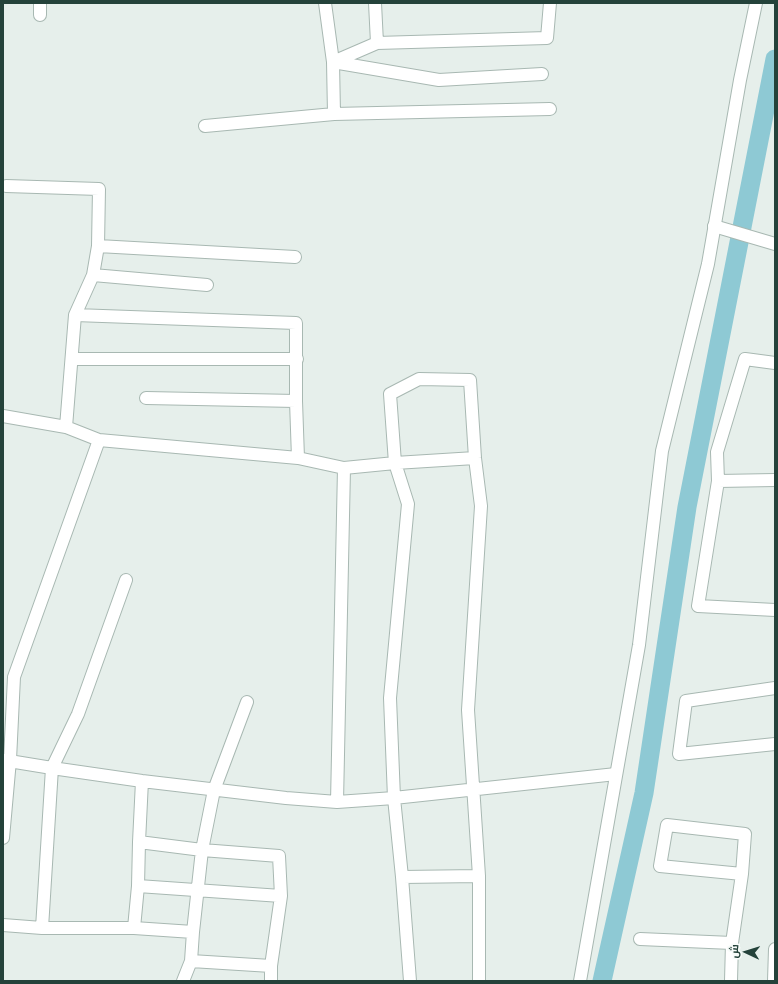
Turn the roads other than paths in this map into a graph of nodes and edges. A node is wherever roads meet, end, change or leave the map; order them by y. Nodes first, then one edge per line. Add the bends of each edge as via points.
1 (40, 3) edge
2 (324, 3) edge
3 (375, 3) edge
4 (550, 3) edge
5 (756, 3) edge
6 (40, 15) dead end
7 (377, 44) junction
8 (334, 62) junction
9 (542, 74) dead end
10 (550, 109) dead end
11 (334, 114) junction
12 (205, 126) dead end
13 (6, 186) dead end
14 (714, 226) junction
15 (775, 244) edge
16 (98, 246) junction
17 (295, 257) dead end
18 (93, 275) junction
19 (207, 285) dead end
20 (76, 315) junction
21 (72, 358) junction
22 (297, 359) junction
23 (775, 363) edge
24 (146, 398) dead end
25 (296, 401) junction
26 (3, 416) edge
27 (66, 427) junction
28 (99, 440) junction
29 (298, 458) junction
30 (475, 458) junction
31 (395, 463) junction
32 (344, 468) junction
33 (775, 480) edge
34 (718, 481) junction
35 (126, 580) dead end
36 (775, 610) edge
37 (775, 688) edge
38 (247, 702) dead end
39 (775, 744) edge
40 (6, 760) edge
41 (52, 768) junction
42 (616, 774) junction
43 (142, 781) junction
44 (473, 789) junction
45 (214, 790) junction
46 (394, 798) junction
47 (337, 802) junction
48 (3, 838) edge
49 (139, 842) junction
50 (202, 850) junction
51 (742, 874) junction
52 (402, 876) junction
53 (479, 876) junction
54 (138, 886) junction
55 (198, 890) junction
56 (280, 896) junction
57 (3, 925) edge
58 (42, 928) junction
59 (134, 928) junction
60 (193, 932) junction
61 (640, 939) dead end
62 (732, 944) junction
63 (775, 949) edge
64 (191, 961) junction
65 (271, 966) junction
66 (183, 981) edge
67 (271, 981) edge
68 (410, 981) edge
69 (479, 981) edge
70 (580, 981) edge
71 (730, 981) edge
72 (774, 981) edge

1 - 6 street
2 - 8 street
3 - 7 street
4 - 7 street via 547,38
5 - 14 street
7 - 8 street
8 - 9 street via 439,80
8 - 11 street
10 - 11 street
11 - 12 street
13 - 16 street via 99,189
14 - 15 street
14 - 42 street via 708,264 662,451 639,645
16 - 17 street
16 - 18 street
18 - 19 street
18 - 20 street
20 - 21 street
20 - 22 street via 296,323
21 - 22 street
21 - 27 street
22 - 25 street
23 - 34 street via 745,359 717,452
24 - 25 street
25 - 29 street
26 - 27 street
27 - 28 street
28 - 29 street
28 - 40 street via 14,677
29 - 32 street
30 - 31 street
30 - 31 street via 470,380 419,379 390,394
30 - 44 street via 481,506 468,710
31 - 32 street
31 - 46 street via 408,504 390,698
32 - 47 street
33 - 34 street
34 - 36 street via 698,606
35 - 41 street via 78,714
37 - 39 street via 686,701 679,754
38 - 45 street
40 - 41 street
40 - 48 street
41 - 43 street
41 - 58 street
42 - 44 street
42 - 70 street
43 - 45 street
43 - 49 street
44 - 46 street
44 - 53 street
45 - 47 street
45 - 50 street
46 - 47 street
46 - 52 street
49 - 50 street
49 - 54 street
50 - 55 street
50 - 56 street via 279,856
51 - 51 street via 660,866 667,825 745,834
51 - 62 street
52 - 53 street
52 - 68 street
53 - 69 street
54 - 55 street
54 - 59 street
55 - 56 street
55 - 60 street
56 - 65 street
57 - 58 street
58 - 59 street
59 - 60 street
60 - 64 street
61 - 62 street
62 - 71 street
63 - 72 street
64 - 65 street
64 - 66 street
65 - 67 street

